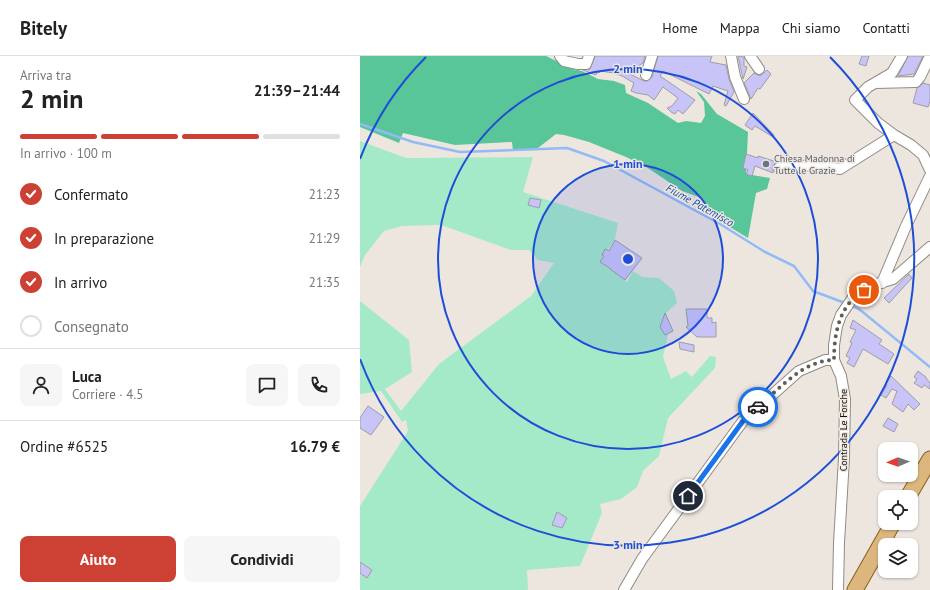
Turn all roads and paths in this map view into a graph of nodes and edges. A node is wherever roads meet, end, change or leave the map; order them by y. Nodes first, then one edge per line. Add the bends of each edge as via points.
1 (560, 56) edge
2 (589, 56) edge
3 (652, 56) edge
4 (731, 56) edge
5 (750, 56) edge
6 (902, 56) edge
7 (930, 56) edge
8 (759, 69) dead end
9 (646, 75) dead end
10 (875, 83) junction
11 (744, 99) dead end
12 (894, 135) junction
13 (779, 168) dead end
14 (930, 170) edge
15 (930, 176) edge
16 (930, 247) edge
17 (882, 283) junction
18 (834, 360) junction
19 (930, 459) edge
20 (912, 490) edge
21 (889, 530) edge
22 (624, 590) edge
23 (838, 590) edge
24 (855, 590) edge

1 - 2 street via 564,61 586,64
3 - 9 street
4 - 11 street via 735,77
5 - 8 street
6 - 10 street via 892,73
7 - 10 street via 916,82
10 - 12 street via 854,100
12 - 13 street via 840,168 814,165
12 - 14 street via 924,155
15 - 17 street
16 - 17 street, Contrada Le Forche via 893,280
17 - 18 street, Contrada Le Forche via 854,296 841,315 834,345
18 - 22 street via 826,360 799,372 743,421 642,559
18 - 23 street, Contrada Le Forche via 841,376 845,398
19 - 20 main road
21 - 24 main road

